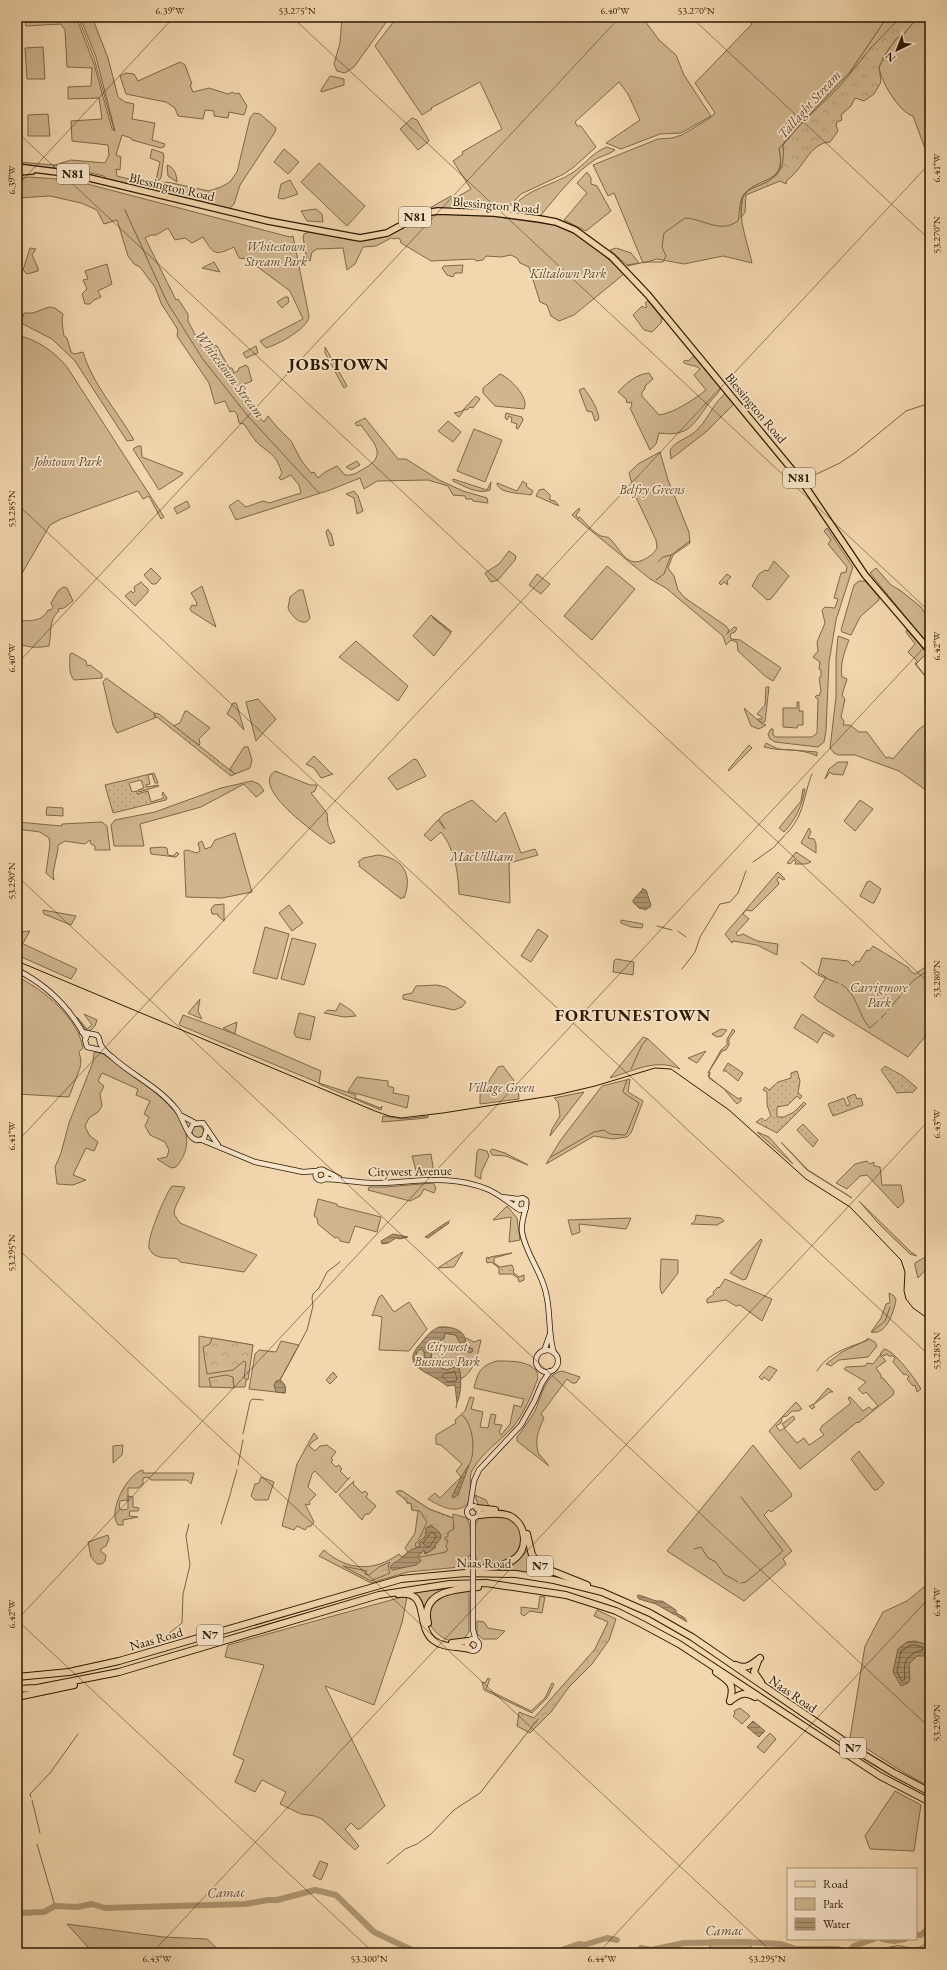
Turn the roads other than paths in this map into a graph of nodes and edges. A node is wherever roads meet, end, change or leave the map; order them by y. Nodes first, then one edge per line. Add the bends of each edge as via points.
1 (17, 167) edge
2 (42, 170) junction
3 (17, 172) edge
4 (930, 651) edge
5 (17, 970) edge
6 (82, 1032) junction
7 (91, 1034) junction
8 (86, 1038) junction
9 (100, 1044) junction
10 (96, 1049) junction
11 (105, 1052) junction
12 (180, 1115) junction
13 (195, 1123) junction
14 (207, 1129) junction
15 (189, 1133) junction
16 (202, 1140) junction
17 (220, 1147) junction
18 (325, 1171) junction
19 (316, 1174) junction
20 (339, 1178) junction
21 (324, 1179) junction
22 (503, 1197) junction
23 (518, 1199) junction
24 (518, 1208) junction
25 (526, 1208) junction
26 (522, 1220) junction
27 (551, 1332) junction
28 (544, 1351) junction
29 (554, 1353) junction
30 (540, 1369) junction
31 (550, 1371) junction
32 (542, 1383) junction
33 (474, 1507) junction
34 (476, 1517) junction
35 (401, 1579) junction
36 (529, 1589) junction
37 (630, 1603) junction
38 (327, 1609) junction
39 (473, 1630) junction
40 (476, 1640) junction
41 (469, 1641) junction
42 (679, 1644) junction
43 (469, 1649) junction
44 (712, 1651) junction
45 (119, 1672) junction
46 (17, 1678) edge
47 (17, 1689) edge
48 (17, 1697) edge
49 (780, 1698) junction
50 (816, 1733) junction
51 (930, 1792) edge
52 (930, 1802) edge

1 - 2 main road, Blessington Road / N81
2 - 3 main road, Blessington Road / N81
2 - 4 main road, Blessington Road / N81 via 73,174 276,223 360,238 387,233 424,213 438,211 494,213 540,219 575,230 612,256 648,295 803,483 865,575
5 - 6 main road via 56,997
6 - 7 main road
6 - 8 main road
7 - 8 main road
7 - 9 main road via 99,1037
8 - 10 main road via 87,1047
9 - 10 main road
9 - 11 main road
10 - 11 main road
11 - 12 main road via 157,1090
12 - 13 main road
12 - 15 main road
13 - 14 main road via 203,1124
13 - 15 main road
14 - 16 main road
14 - 17 main road
15 - 16 main road via 194,1140
16 - 17 main road
17 - 19 main road via 255,1162
18 - 19 main road via 321,1169
18 - 20 main road, Citywest Avenue
18 - 21 main road
19 - 21 main road via 318,1180
20 - 21 main road, Citywest Avenue
20 - 22 main road, Citywest Avenue via 371,1183 450,1180 467,1182
22 - 23 main road, Citywest Avenue
22 - 24 main road, Citywest Avenue
23 - 24 main road
23 - 25 main road via 526,1200
24 - 25 main road
24 - 26 main road
25 - 26 main road
26 - 27 main road via 525,1243 546,1293
27 - 28 main road
27 - 29 main road
28 - 29 main road
28 - 30 main road via 537,1358
29 - 31 main road via 558,1364
30 - 31 main road
30 - 32 main road
31 - 32 main road
32 - 33 main road via 520,1425 479,1470 474,1481
33 - 34 main road
33 - 34 main road via 467,1511 467,1514
33 - 37 highway, N7 via 503,1510 518,1518 526,1531 532,1555 546,1570
34 - 35 highway, N7 via 504,1514 519,1523 525,1539 516,1558 501,1565 449,1570
34 - 39 main road, bridge
35 - 37 highway, Naas Road / N7 via 465,1573 516,1574 602,1592
35 - 46 highway, Naas Road / N7 via 119,1661 69,1672
36 - 38 highway, Naas Road / N7 via 486,1583 450,1584 379,1595
36 - 41 highway, N7 via 480,1587 453,1590 437,1596 430,1603 427,1613 431,1632 449,1643
36 - 42 highway, Naas Road / N7 via 566,1595 599,1605
37 - 44 highway, Naas Road / N7
38 - 43 highway, N7 via 408,1594 419,1602 425,1628 434,1640 445,1645
38 - 45 highway, Naas Road / N7 via 278,1626
39 - 40 main road
39 - 41 main road
40 - 41 main road
40 - 43 main road via 479,1644 477,1649
41 - 43 main road
42 - 50 highway, Naas Road / N7
42 - 50 highway, N7 via 729,1682 732,1691 730,1701 738,1695 750,1694 788,1719
44 - 49 highway, Naas Road / N7
44 - 49 highway, N7 via 745,1668 760,1658 755,1667 755,1675
45 - 47 highway, Naas Road / N7 via 37,1688
45 - 48 highway, N7 via 55,1690
49 - 51 highway, Naas Road / N7 via 894,1774
50 - 52 highway, Naas Road / N7 via 880,1776

